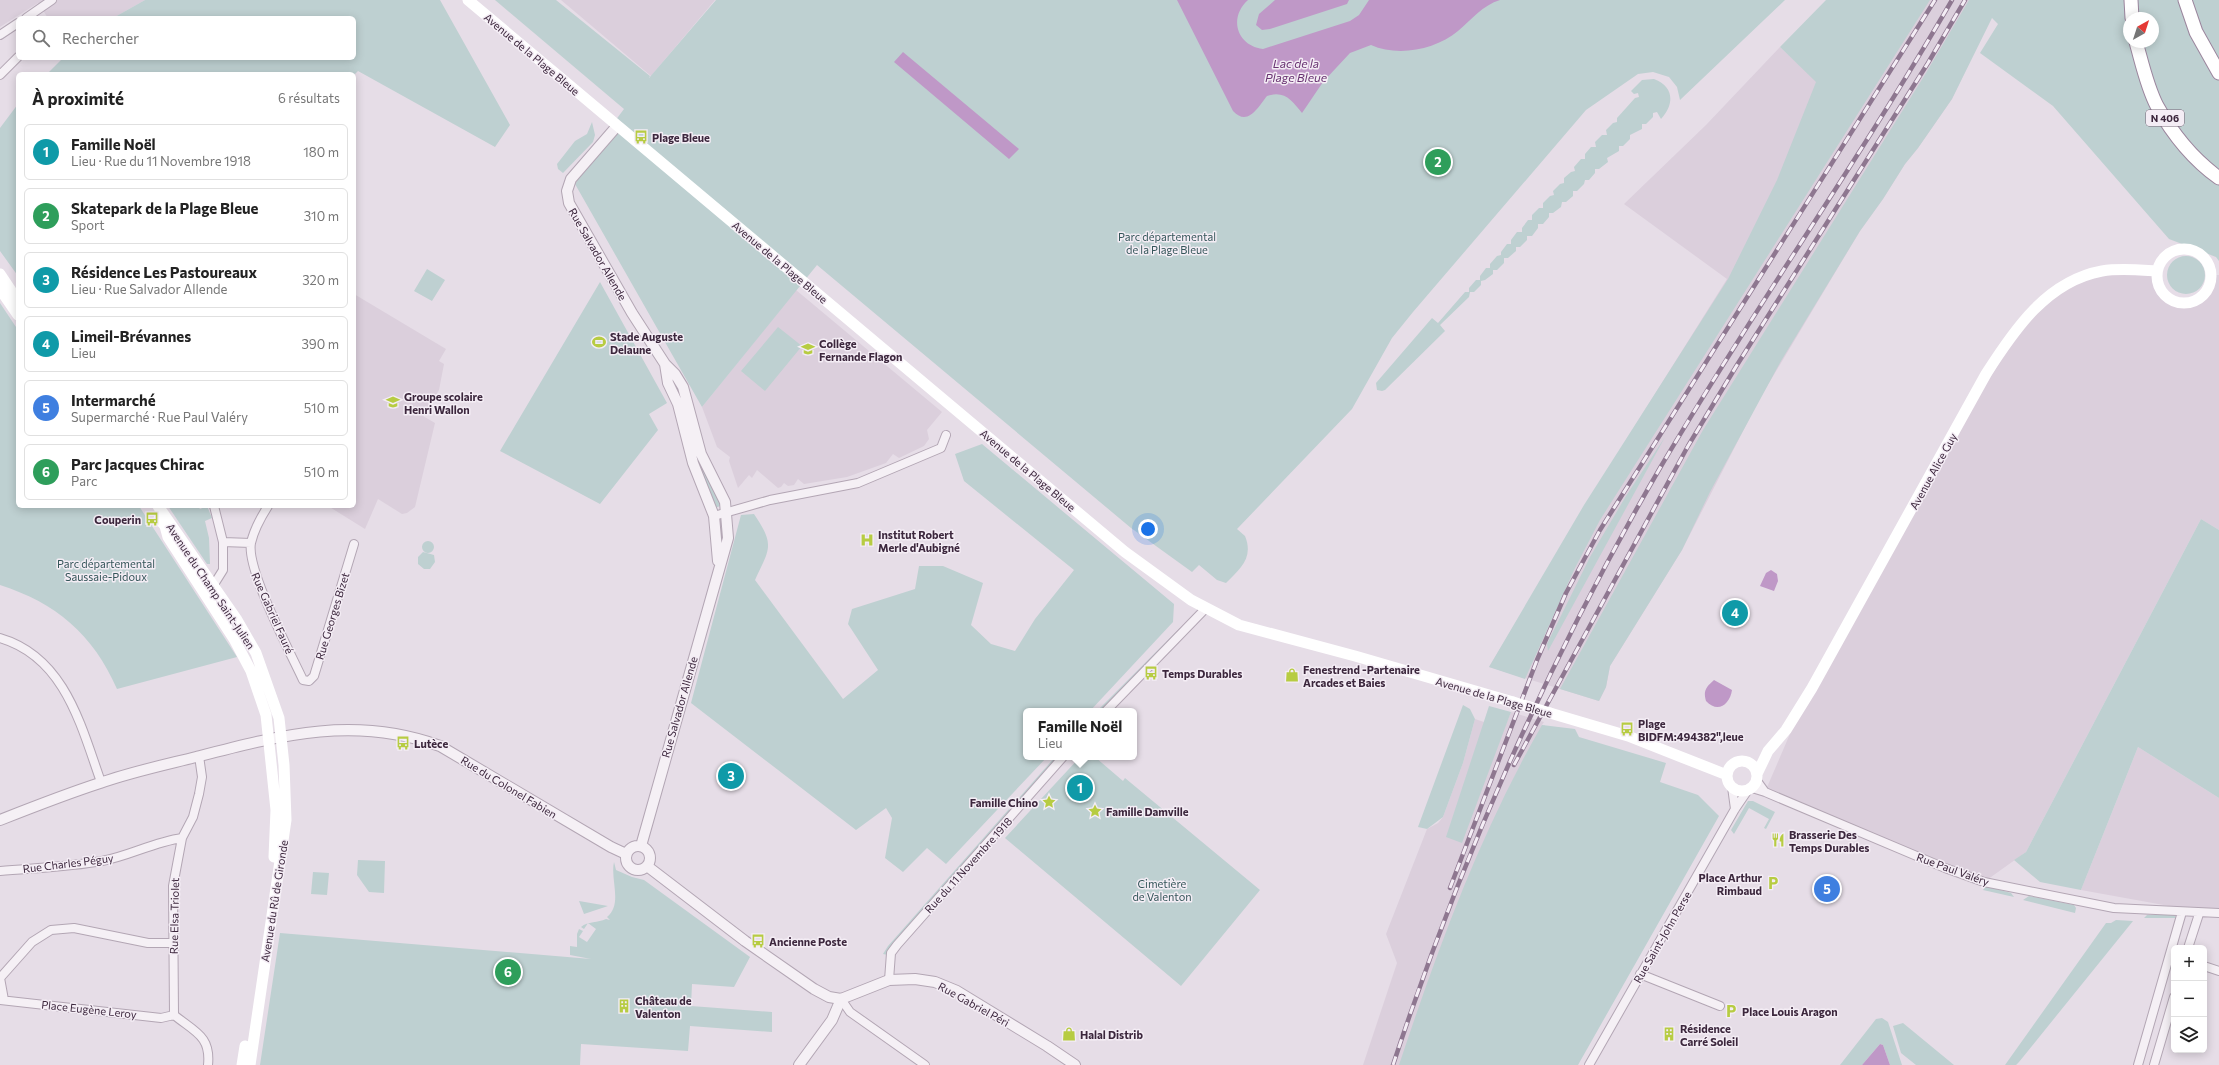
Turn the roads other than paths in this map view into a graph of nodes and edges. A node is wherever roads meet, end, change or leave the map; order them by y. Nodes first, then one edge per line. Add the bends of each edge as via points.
1 (52, 0) edge
2 (468, 0) edge
3 (2131, 0) edge
4 (2185, 0) edge
5 (2132, 12) edge
6 (29, 16) edge
7 (16, 24) edge
8 (0, 35) edge
9 (2138, 48) edge
10 (16, 59) edge
11 (2219, 73) edge
12 (0, 75) edge
13 (617, 126) junction
14 (2219, 178) edge
15 (2157, 271) junction
16 (0, 274) edge
17 (2216, 275) edge
18 (0, 289) edge
19 (16, 298) edge
20 (16, 312) edge
21 (665, 364) junction
22 (946, 436) dead end
23 (152, 508) edge
24 (159, 508) edge
25 (215, 508) edge
26 (267, 508) edge
27 (727, 511) junction
28 (714, 516) junction
29 (224, 542) junction
30 (251, 543) junction
31 (354, 544) dead end
32 (718, 569) junction
33 (200, 584) junction
34 (213, 586) junction
35 (1206, 608) junction
36 (0, 638) edge
37 (303, 680) joint
38 (1109, 708) edge
39 (282, 736) junction
40 (268, 738) junction
41 (1768, 752) junction
42 (199, 756) junction
43 (1060, 760) edge
44 (1748, 761) junction
45 (1729, 771) junction
46 (101, 782) junction
47 (1754, 783) junction
48 (1732, 787) junction
49 (1735, 809) junction
50 (0, 820) edge
51 (182, 838) junction
52 (641, 846) junction
53 (626, 854) junction
54 (647, 866) junction
55 (0, 871) edge
56 (2182, 912) junction
57 (2199, 914) junction
58 (2219, 914) edge
59 (172, 943) junction
60 (2189, 945) edge
61 (2207, 967) edge
62 (2219, 971) edge
63 (1640, 974) junction
64 (0, 978) edge
65 (889, 980) junction
66 (841, 999) junction
67 (2, 1000) edge
68 (1720, 1006) dead end
69 (2171, 1009) edge
70 (174, 1015) junction
71 (2157, 1064) edge
72 (208, 1065) edge
73 (242, 1065) edge
74 (250, 1065) edge
75 (799, 1065) edge
76 (925, 1065) edge
77 (1075, 1065) edge
78 (1589, 1065) edge
79 (2138, 1065) edge

1 - 6 street
2 - 13 main road, Avenue de la Plage Bleue
3 - 5 highway
4 - 11 highway via 2196,32
7 - 8 street
9 - 14 highway, N 406 via 2157,106 2176,135 2206,168
10 - 12 street
13 - 21 street, Rue Salvador Allende via 571,179 567,191 569,203 632,313
13 - 35 main road, Avenue de la Plage Bleue via 1125,552
15 - 17 main road via 2162,260 2179,248 2200,253
15 - 17 main road via 2161,290 2177,302 2188,303 2199,299 2208,291
15 - 41 main road, Avenue Alice Guy via 2102,271 2077,278 2054,292 2030,312 1986,374 1812,688 1786,730
16 - 19 main road
18 - 20 main road
21 - 27 street, Rue Salvador Allende via 683,387 701,454
21 - 28 street, Rue Salvador Allende via 668,383 678,404 693,464
22 - 27 street via 941,448 858,483
23 - 33 main road, Avenue du Champ Saint-Julien
24 - 34 main road, Avenue du Champ Saint-Julien
25 - 29 street
26 - 30 street, Rue Gabriel Fauré via 258,522
27 - 28 street
27 - 32 street, Rue Salvador Allende via 728,538
28 - 32 street, Rue Salvador Allende
29 - 30 street
29 - 34 street via 223,570
30 - 37 street, Rue Gabriel Fauré via 253,569
31 - 37 street, Rue Georges Bizet via 314,676 309,681
32 - 52 street, Rue Salvador Allende
33 - 34 main road
33 - 40 main road, Avenue du Champ Saint-Julien via 234,638 251,671 266,715
34 - 39 main road, Avenue du Champ Saint-Julien via 256,653 279,718
35 - 38 street
35 - 45 main road, Avenue de la Plage Bleue, bridge via 1239,625 1628,736 1688,759
36 - 46 street via 38,657 63,686
39 - 40 street, Rue du Colonel Fabien
39 - 53 street, Rue du Colonel Fabien via 302,732 353,730 402,735 431,743 444,748
39 - 74 main road, Avenue du Rû de Gironde via 286,820
40 - 42 street, Rue du Colonel Fabien
40 - 73 main road, Avenue du Rû de Gironde via 276,810 273,872
41 - 44 main road, Avenue Alice Guy
41 - 47 main road, Avenue Alice Guy
42 - 46 street, Rue du Colonel Fabien
42 - 51 street, Rue Elsa Triolet via 202,777 199,794 193,817
43 - 65 street, Rue du 11 Novembre 1918 via 896,945 891,953
44 - 45 main road via 1738,761
44 - 47 main road via 1755,767
45 - 48 main road
46 - 50 street, Rue du Colonel Fabien
47 - 48 main road via 1740,791
47 - 49 street, Rue Saint-John Perse
47 - 56 street, Rue Paul Valéry via 1765,792 1984,882 2114,908
48 - 49 street
49 - 63 street, Rue Saint-John Perse
51 - 55 street, Rue Charles Péguy via 101,861
51 - 59 street, Rue Elsa Triolet via 173,886
52 - 53 street via 632,847
52 - 54 street via 650,854
53 - 54 street via 626,862 631,869 640,870
54 - 66 street via 809,986 829,997
56 - 57 street, Rue Paul Valéry
56 - 79 street
57 - 58 street, Rue Paul Valéry
57 - 60 street
59 - 64 street, Place Eugène Leroy via 148,943 74,928 51,930 32,942
59 - 70 street, Rue Elsa Triolet
61 - 62 street
63 - 68 street
63 - 78 street, Rue Saint-John Perse
64 - 67 street, Place Eugène Leroy
65 - 66 street, Rue Gabriel Péri
65 - 77 street, Rue Gabriel Péri via 915,979 935,982 957,991
66 - 75 street via 832,1020
66 - 76 street via 850,1012
67 - 70 street, Place Eugène Leroy via 161,1018
69 - 71 street
70 - 72 street via 206,1041 209,1051

